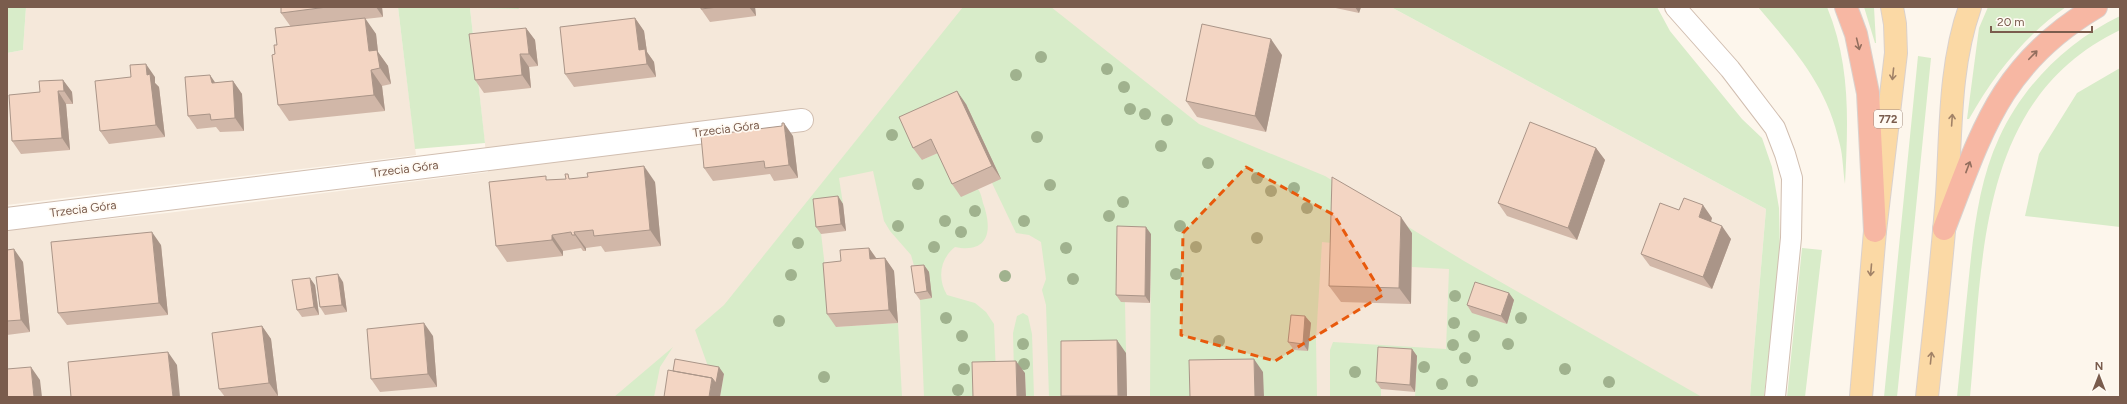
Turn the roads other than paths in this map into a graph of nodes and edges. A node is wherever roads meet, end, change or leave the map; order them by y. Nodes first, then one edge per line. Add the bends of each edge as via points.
1 (1675, 7) edge
2 (1846, 7) edge
3 (1892, 7) edge
4 (1970, 7) edge
5 (2096, 7) edge
6 (802, 120) dead end
7 (7, 219) edge
8 (1944, 229) junction
9 (1875, 231) junction
10 (1775, 397) edge
11 (1861, 397) edge
12 (1927, 397) edge

1 - 10 lane via 1730,69 1775,128 1786,154 1792,178 1791,238
2 -> 9 highway via 1856,34 1868,93
3 -> 9 main road, 772 via 1896,53
8 -> 4 main road via 1955,68 1961,32
8 -> 5 highway via 1986,126 2013,78 2051,38
6 - 7 street, Trzecia Góra
12 -> 8 main road
9 -> 11 main road, 772

